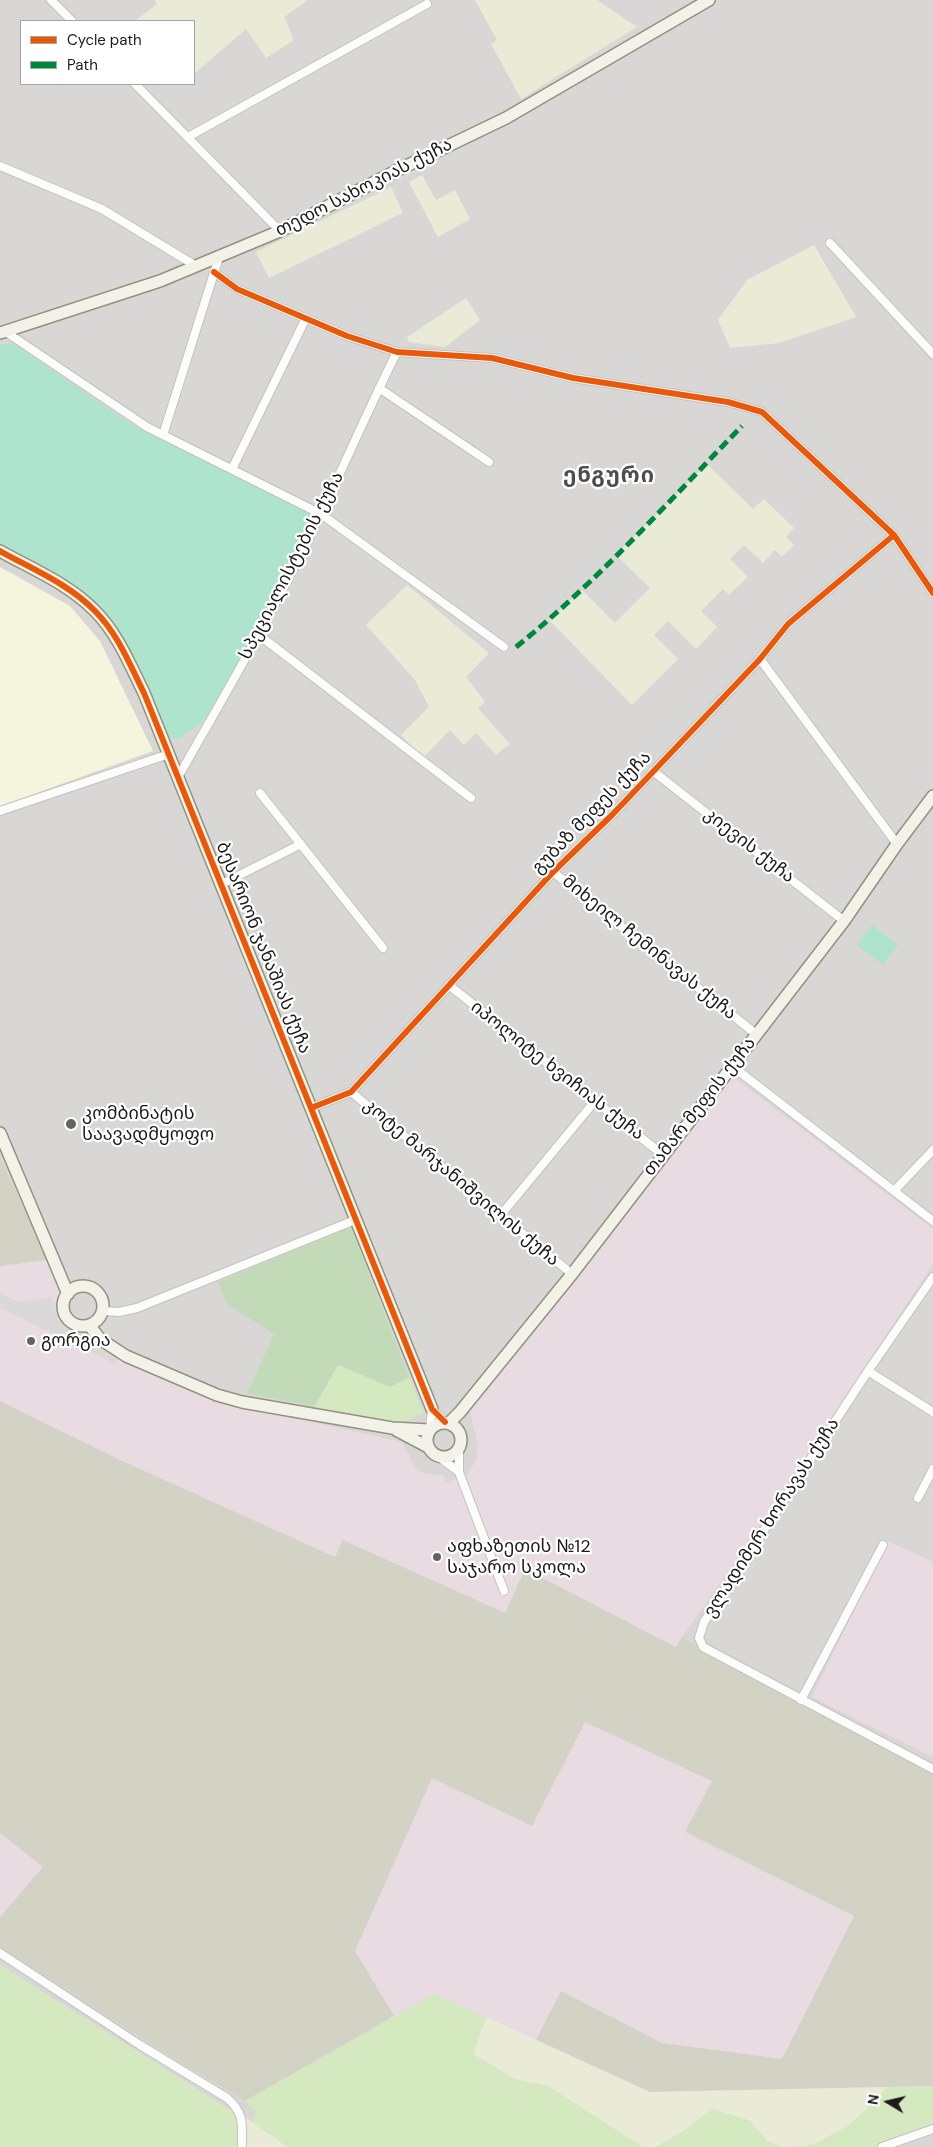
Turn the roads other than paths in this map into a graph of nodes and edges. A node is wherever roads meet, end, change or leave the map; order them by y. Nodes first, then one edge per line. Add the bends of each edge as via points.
1 (51, 0) edge
2 (709, 0) edge
3 (428, 4) dead end
4 (71, 20) edge
5 (136, 85) edge
6 (188, 138) junction
7 (0, 166) edge
8 (280, 231) junction
9 (830, 244) dead end
10 (219, 257) junction
11 (196, 266) junction
12 (214, 272) junction
13 (306, 318) junction
14 (3, 333) edge
15 (398, 352) junction
16 (933, 354) edge
17 (379, 388) junction
18 (163, 435) junction
19 (489, 462) dead end
20 (232, 469) junction
21 (321, 514) junction
22 (894, 535) junction
23 (0, 552) edge
24 (933, 593) edge
25 (259, 635) junction
26 (504, 647) dead end
27 (760, 659) junction
28 (169, 754) junction
29 (653, 771) junction
30 (178, 776) junction
31 (260, 793) dead end
32 (933, 796) edge
33 (470, 798) dead end
34 (0, 811) edge
35 (300, 844) junction
36 (897, 844) junction
37 (554, 872) junction
38 (220, 885) junction
39 (844, 921) junction
40 (383, 948) dead end
41 (450, 986) junction
42 (756, 1034) junction
43 (732, 1066) junction
44 (351, 1092) junction
45 (595, 1101) junction
46 (312, 1108) junction
47 (0, 1133) edge
48 (933, 1150) edge
49 (663, 1155) junction
50 (894, 1190) junction
51 (500, 1216) junction
52 (355, 1220) junction
53 (933, 1221) edge
54 (572, 1274) junction
55 (933, 1277) edge
56 (68, 1294) junction
57 (103, 1311) junction
58 (89, 1325) junction
59 (868, 1371) junction
60 (432, 1409) junction
61 (460, 1412) junction
62 (933, 1412) edge
63 (447, 1423) junction
64 (392, 1428) junction
65 (430, 1429) junction
66 (461, 1436) junction
67 (428, 1447) junction
68 (458, 1449) junction
69 (439, 1456) junction
70 (933, 1469) edge
71 (459, 1472) junction
72 (918, 1498) dead end
73 (882, 1545) dead end
74 (504, 1591) dead end
75 (801, 1700) junction
76 (933, 1769) edge
77 (0, 1953) edge
78 (933, 2129) edge
79 (242, 2147) edge
80 (882, 2147) edge

1 - 4 street
2 - 8 street, თედო სახოკიას ქუჩა via 506,118
3 - 6 street
5 - 6 street
6 - 8 street
7 - 11 street via 102,209
8 - 10 street, თედო სახოკიას ქუჩა
9 - 16 street
10 - 11 street, თედო სახოკიას ქუჩა
10 - 12 street
11 - 14 street, თედო სახოკიას ქუჩა
12 - 13 street via 237,289
12 - 18 street
13 - 15 street via 347,336
13 - 20 street
14 - 18 street
15 - 17 street, სპეციალისტების ქუჩა
15 - 22 street via 492,358 573,378 728,402 762,412
17 - 19 street
17 - 21 street, სპეციალისტების ქუჩა
18 - 20 street
20 - 21 street
21 - 25 street, სპეციალისტების ქუჩა
21 - 26 street
22 - 24 street
22 - 27 street, გუბაზ მეფეს ქუჩა via 788,624
23 - 28 street, ბესარიონ ჯანაშიას ქუჩა via 65,586 95,611 120,643
25 - 30 street, სპეციალისტების ქუჩა
25 - 33 street
27 - 29 street, გუბაზ მეფეს ქუჩა
27 - 36 street
28 - 30 street, ბესარიონ ჯანაშიას ქუჩა
28 - 34 street
29 - 37 street, გუბაზ მეფეს ქუჩა
29 - 39 street, კიევის ქუჩა
30 - 38 street, ბესარიონ ჯანაშიას ქუჩა
31 - 35 street
32 - 36 street, თამარ მეფის ქუჩა
35 - 38 street
35 - 40 street
36 - 39 street, თამარ მეფის ქუჩა
37 - 41 street, გუბაზ მეფეს ქუჩა
37 - 42 street, მიხეილ ჩემინავას ქუჩა
38 - 46 street, ბესარიონ ჯანაშიას ქუჩა
39 - 42 street, თამარ მეფის ქუჩა
41 - 44 street, გუბაზ მეფეს ქუჩა
41 - 45 street, იპოლიტე ხვიჩიას ქუჩა
42 - 43 street, თამარ მეფის ქუჩა
43 - 49 street, თამარ მეფის ქუჩა
43 - 50 street
44 - 46 street, გუბაზ მეფეს ქუჩა
44 - 51 street, კოტე მარჯანიშვილის ქუჩა
45 - 49 street, იპოლიტე ხვიჩიას ქუჩა
45 - 51 street
46 - 52 street, ბესარიონ ჯანაშიას ქუჩა
47 - 56 street
48 - 50 street
49 - 54 street, თამარ მეფის ქუჩა
50 - 53 street
51 - 54 street, კოტე მარჯანიშვილის ქუჩა
52 - 57 street via 137,1308
52 - 60 street, ბესარიონ ჯანაშიას ქუჩა
54 - 61 street, თამარ მეფის ქუჩა
55 - 59 street, ვლადიმერ ხორავას ქუჩა
56 - 57 street via 79,1287 92,1288 101,1298
56 - 58 street via 64,1306 68,1319 80,1326
57 - 58 street
58 - 64 street via 100,1339 126,1356 216,1395
59 - 62 street
59 - 75 street, ვლადიმერ ხორავას ქუჩა via 704,1622 700,1633 703,1647
60 - 63 street
60 - 65 street
61 - 63 street, თამარ მეფის ქუჩა
61 - 66 street
63 - 65 street
63 - 66 street
64 - 65 street
64 - 67 street
65 - 67 street via 426,1438
66 - 68 street
67 - 69 street
68 - 69 street via 450,1456
68 - 71 street
69 - 71 street
70 - 72 street
71 - 74 street
73 - 75 street
75 - 76 street, ვლადიმერ ხორავას ქუჩა
77 - 79 street via 227,2098 242,2115
78 - 80 street

